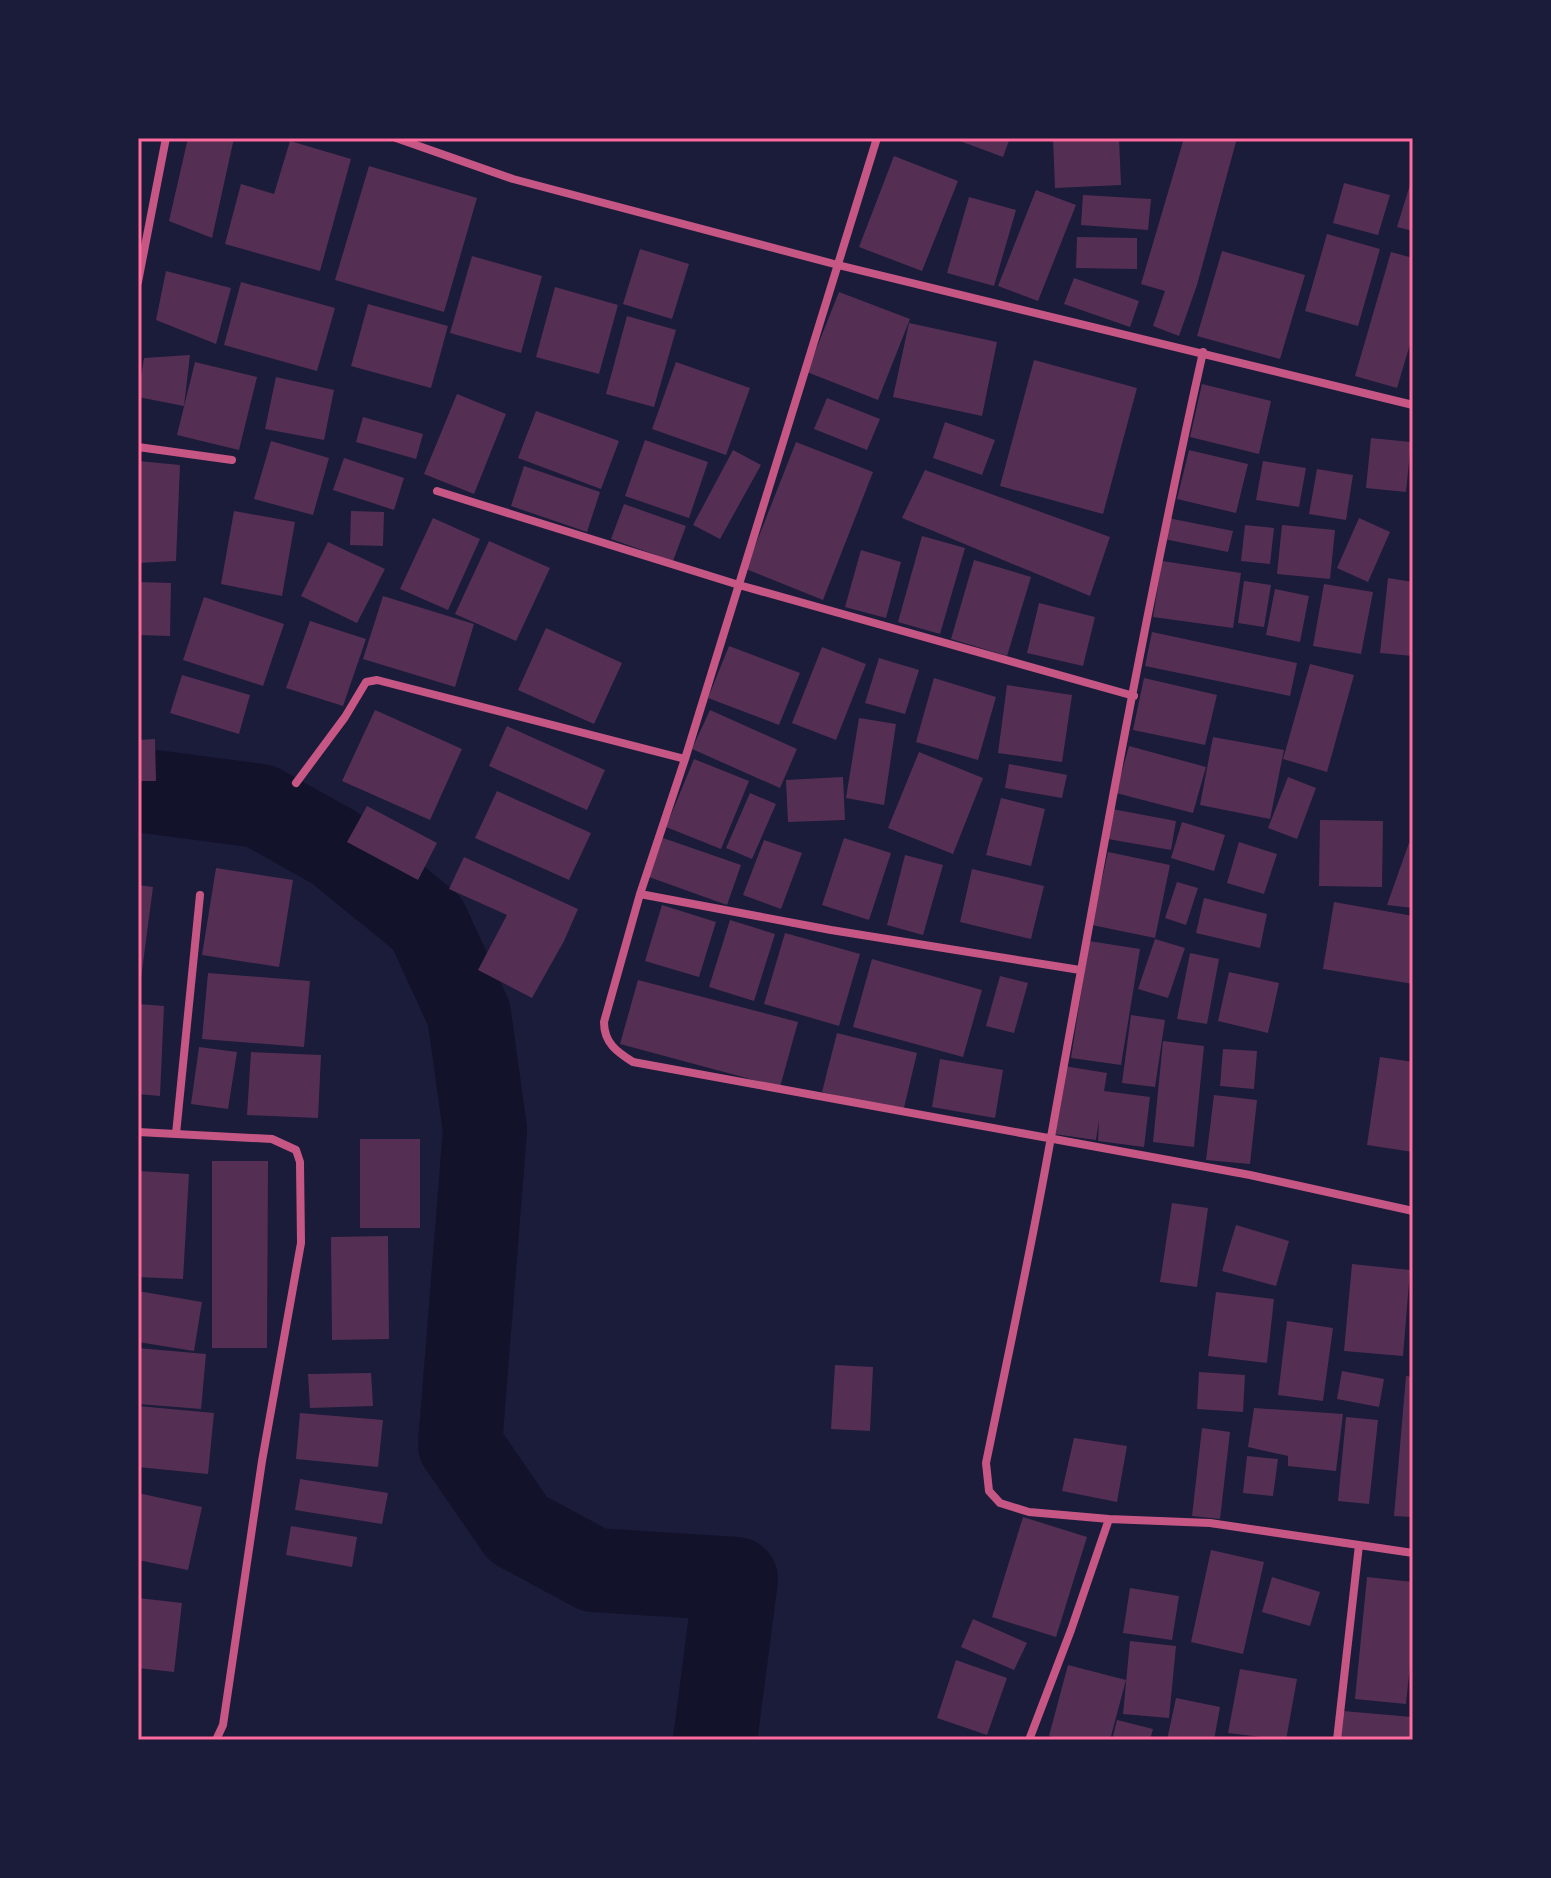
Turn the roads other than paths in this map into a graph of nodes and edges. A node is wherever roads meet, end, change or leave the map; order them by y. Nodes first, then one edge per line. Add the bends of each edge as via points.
1 (166, 138) edge
2 (396, 138) edge
3 (877, 138) edge
4 (838, 265) junction
5 (138, 282) edge
6 (1203, 352) junction
7 (1413, 405) edge
8 (138, 447) edge
9 (232, 460) dead end
10 (437, 491) dead end
11 (739, 585) junction
12 (1134, 696) junction
13 (685, 759) junction
14 (296, 783) dead end
15 (640, 894) junction
16 (200, 895) dead end
17 (1080, 970) junction
18 (138, 1132) edge
19 (176, 1134) junction
20 (1051, 1139) junction
21 (1413, 1211) edge
22 (1109, 1519) junction
23 (1359, 1545) junction
24 (1413, 1553) edge
25 (216, 1740) edge
26 (1029, 1740) edge
27 (1337, 1740) edge

1 - 5 street
2 - 4 street via 513,179
3 - 4 street
4 - 6 street
4 - 11 street
6 - 7 street
6 - 12 street via 1164,526
8 - 9 street
10 - 11 street
11 - 12 street
11 - 13 street
12 - 17 street
13 - 14 street via 377,680 366,682
13 - 15 street
15 - 17 street
15 - 20 street via 604,1022 604,1035 615,1051 633,1062
16 - 19 street
17 - 20 street
18 - 19 street
19 - 25 street via 272,1139 296,1150 300,1162 301,1243 223,1725
20 - 21 street
20 - 22 street via 986,1463 989,1491 1000,1503 1029,1512
22 - 23 street via 1210,1523
22 - 26 street
23 - 24 street
23 - 27 street

